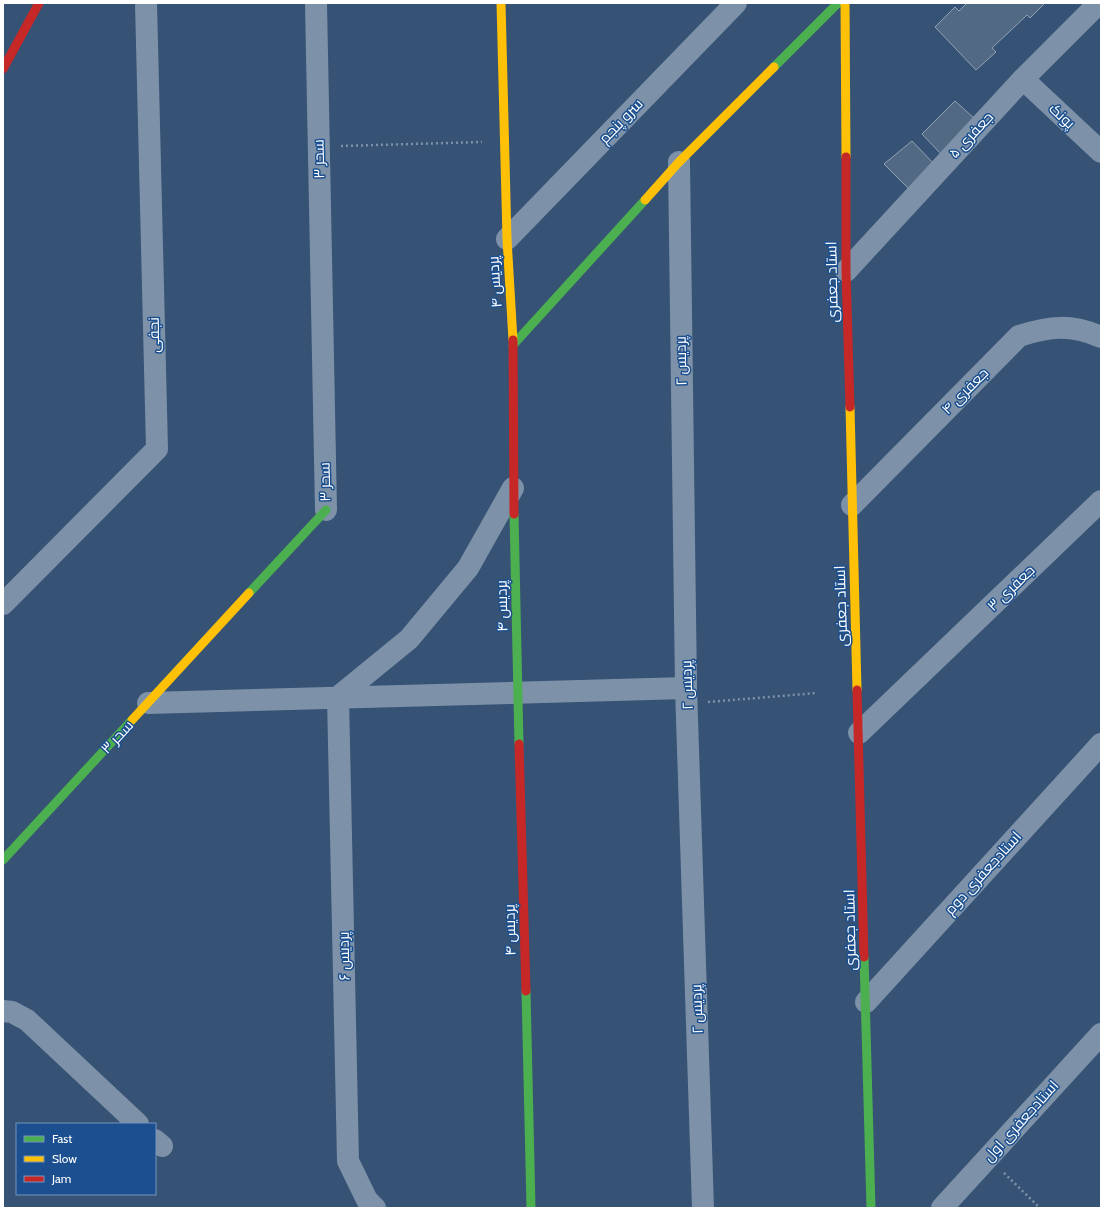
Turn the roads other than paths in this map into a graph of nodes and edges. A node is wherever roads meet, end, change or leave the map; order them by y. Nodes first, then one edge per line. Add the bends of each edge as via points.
1 (39, 3) edge
2 (146, 3) edge
3 (316, 3) edge
4 (501, 3) edge
5 (736, 3) edge
6 (838, 3) edge
7 (845, 3) edge
8 (1099, 3) edge
9 (3, 69) edge
10 (1023, 79) junction
11 (1101, 152) edge
12 (678, 162) junction
13 (507, 239) junction
14 (846, 271) junction
15 (1101, 337) edge
16 (513, 345) junction
17 (513, 488) junction
18 (1101, 501) edge
19 (852, 505) junction
20 (326, 510) joint
21 (3, 604) edge
22 (518, 692) junction
23 (687, 696) junction
24 (338, 697) junction
25 (148, 703) junction
26 (860, 733) junction
27 (1101, 744) edge
28 (3, 860) edge
29 (866, 1002) junction
30 (3, 1011) edge
31 (1101, 1034) edge
32 (137, 1123) edge
33 (375, 1208) edge
34 (531, 1208) edge
35 (703, 1208) edge
36 (871, 1208) edge
37 (942, 1208) edge

1 - 9 street
2 - 21 street, نجفی via 157,449
3 - 20 street, سحر ۳
4 - 13 street, پردیس ۴
5 - 13 street, سرو پنجم
6 - 12 street
7 - 14 street, استاد جعفری
8 - 10 street, جعفری ۵
10 - 11 street, پونک
10 - 14 street, جعفری ۵
12 - 16 street
12 - 23 street, پردیس ۲
13 - 16 street, پردیس ۴
14 - 19 street, استاد جعفری
15 - 19 street, جعفری ۴ via 1064,327 1041,329 1019,336
16 - 17 street, پردیس ۴
17 - 22 street, پردیس ۴
17 - 24 street via 468,568 409,639
18 - 26 street, جعفری ۳
19 - 26 street, استاد جعفری
20 - 25 street, سحر ۳
22 - 23 street
22 - 24 street
22 - 34 street, پردیس ۴
23 - 35 street, پردیس ۲
24 - 25 street
24 - 33 street, پردیس ۶ via 348,1161 367,1200
25 - 28 street, سحر ۳
26 - 29 street, استاد جعفری
27 - 29 street, استادجعفری دوم
29 - 36 street, استاد جعفری
30 - 32 street via 12,1012 27,1020
31 - 37 street, استادجعفری اول

